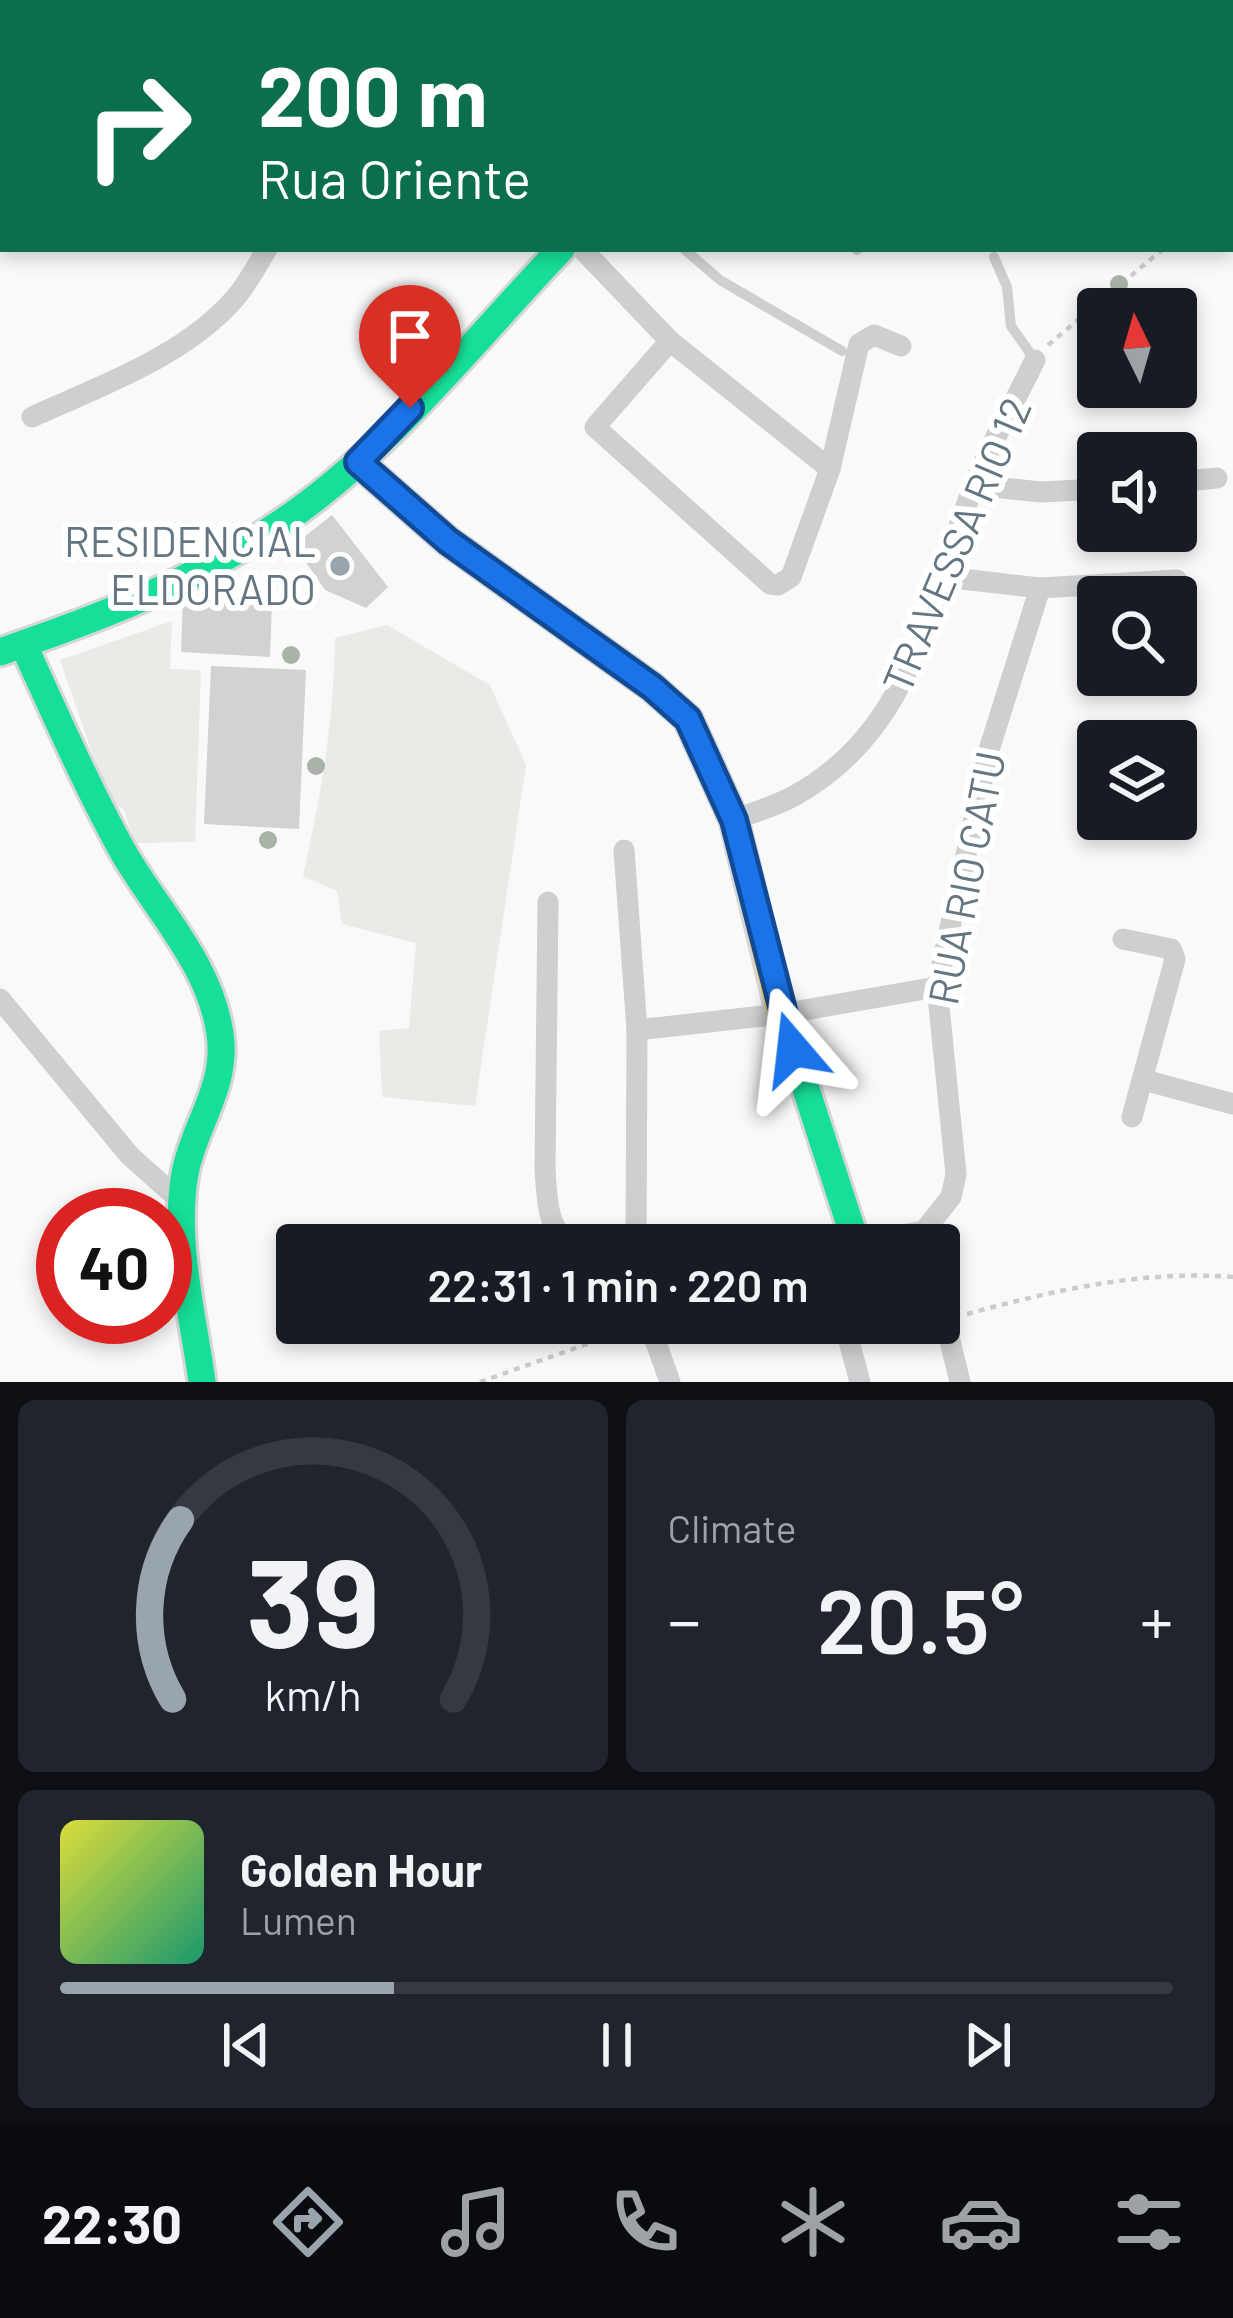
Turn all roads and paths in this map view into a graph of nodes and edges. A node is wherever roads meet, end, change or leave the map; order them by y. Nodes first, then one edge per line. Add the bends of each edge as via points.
1 (265, 252) edge
2 (558, 252) edge
3 (585, 252) edge
4 (687, 252) edge
5 (1159, 252) edge
6 (994, 256) dead end
7 (670, 341) junction
8 (901, 346) dead end
9 (842, 351) dead end
10 (1035, 360) junction
11 (32, 417) dead end
12 (358, 462) junction
13 (830, 470) junction
14 (1217, 478) dead end
15 (1197, 480) edge
16 (974, 485) junction
17 (1077, 490) edge
18 (945, 577) junction
19 (1077, 586) edge
20 (1040, 588) junction
21 (11, 648) edge
22 (734, 820) junction
23 (624, 850) dead end
24 (548, 902) dead end
25 (1123, 939) dead end
26 (937, 987) junction
27 (0, 999) edge
28 (781, 1014) junction
29 (637, 1030) junction
30 (1144, 1080) junction
31 (1233, 1104) edge
32 (1132, 1117) dead end
33 (166, 1188) edge
34 (184, 1188) edge
35 (555, 1224) edge
36 (637, 1224) edge
37 (846, 1224) edge
38 (935, 1224) edge
39 (1233, 1277) edge
40 (192, 1288) edge
41 (960, 1316) edge
42 (588, 1344) edge
43 (655, 1344) edge
44 (850, 1344) edge
45 (950, 1344) edge
46 (202, 1382) edge
47 (480, 1382) edge
48 (670, 1382) edge
49 (860, 1382) edge
50 (960, 1382) edge

1 - 11 street via 235,298 192,333
2 - 12 street
3 - 7 street
4 - 9 lane via 720,280
5 - 10 path, TRAVESSA RIO 12
6 - 10 lane via 1011,326
7 - 13 street
7 - 13 street via 595,427 770,584 790,577
8 - 13 street via 868,335 859,344
10 - 16 street, TRAVESSA RIO 12
12 - 21 street via 282,523 197,574
12 - 22 street via 448,541 688,719
14 - 15 street
16 - 17 street
16 - 18 street, TRAVESSA RIO 12
18 - 20 street
18 - 22 street, TRAVESSA RIO 12 via 914,659 871,735 793,797
19 - 20 street
20 - 26 street, RUA RIO CATU via 989,750
21 - 34 street via 215,1008 220,1076
22 - 28 street
23 - 29 street
24 - 35 street via 545,1169
25 - 30 street via 1172,949 1175,959
26 - 28 street
26 - 38 street, RUA RIO CATU via 956,1174
27 - 33 street
28 - 29 street
28 - 37 street
29 - 36 street
30 - 31 street
30 - 32 street
39 - 41 path via 1181,1273 1104,1282
40 - 46 street
42 - 47 path
43 - 48 street
44 - 49 street
45 - 50 street

